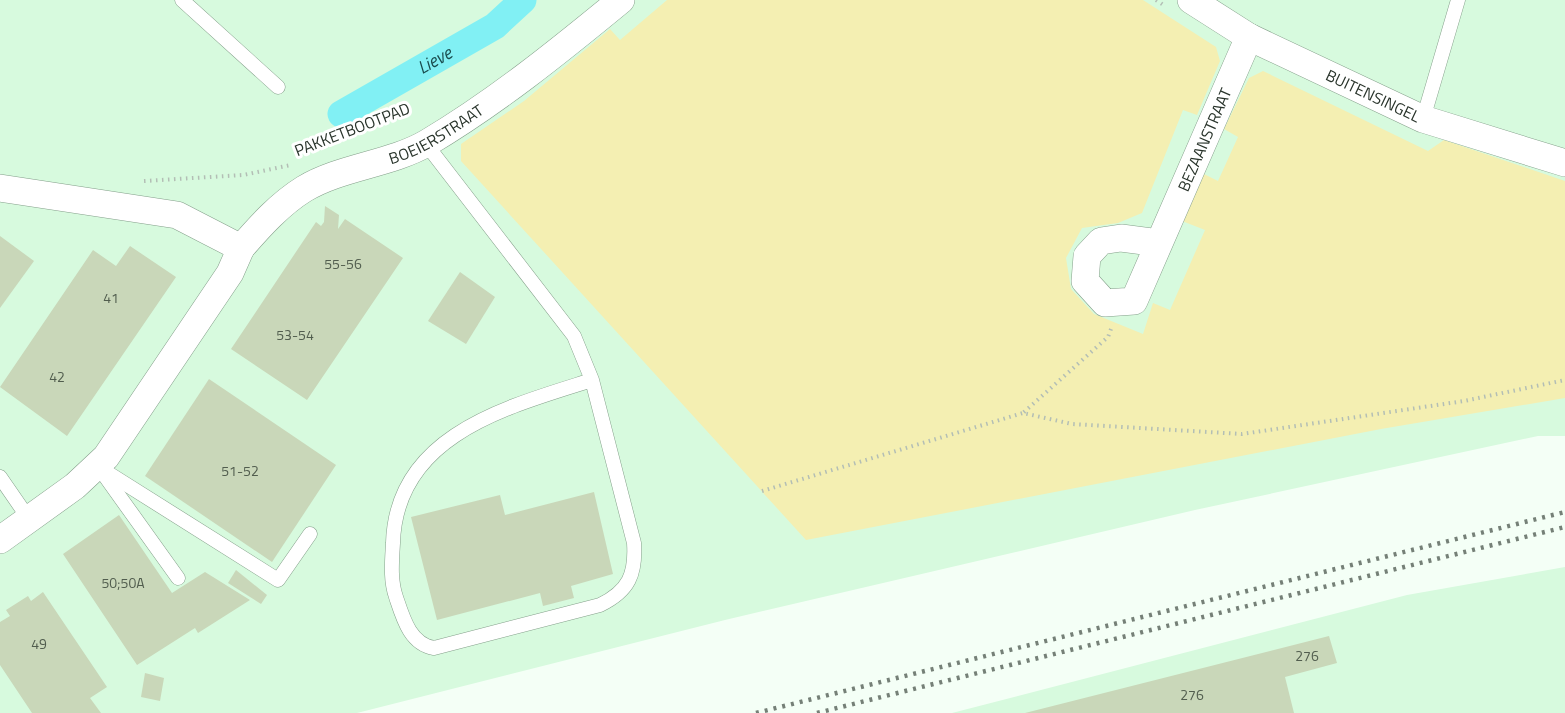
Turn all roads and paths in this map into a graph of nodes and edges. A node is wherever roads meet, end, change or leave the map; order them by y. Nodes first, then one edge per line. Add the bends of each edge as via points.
1 (182, 0) edge
2 (621, 0) edge
3 (1191, 0) edge
4 (1458, 0) edge
5 (1250, 37) junction
6 (278, 87) dead end
7 (1423, 119) junction
8 (426, 144) junction
9 (300, 163) dead end
10 (1565, 163) edge
11 (135, 182) dead end
12 (0, 188) edge
13 (1159, 243) junction
14 (241, 248) junction
15 (1123, 302) junction
16 (591, 380) junction
17 (1565, 380) edge
18 (1023, 413) junction
19 (97, 466) junction
20 (0, 477) edge
21 (762, 491) dead end
22 (29, 519) junction
23 (310, 534) dead end
24 (0, 540) edge
25 (177, 578) dead end

1 - 6 lane
2 - 8 street, BOEIERSTRAAT via 512,86
3 - 5 street, BUITENSINGEL
4 - 7 lane
5 - 7 street, BUITENSINGEL
5 - 13 street, BEZAANSTRAAT
7 - 10 street, BUITENSINGEL
8 - 14 street, BOEIERSTRAAT via 306,188 280,207
8 - 16 lane via 574,336
9 - 11 path, PAKKETBOOTPAD via 243,175
12 - 14 street via 177,215
13 - 15 street, BEZAANSTRAAT via 1134,301
13 - 15 street via 1121,238 1101,241 1087,256 1085,281 1104,303
14 - 19 street, BOEIERSTRAAT via 230,273
15 - 18 path via 1108,337
16 - 16 lane via 634,543 636,563 627,585 600,605 434,648 423,646 410,632 393,587 393,527 404,490 431,454 477,420
17 - 18 path via 1464,401 1242,434 1072,424
18 - 21 path
19 - 22 street, BOEIERSTRAAT
19 - 23 lane via 278,580
19 - 25 lane
20 - 22 lane
22 - 24 street, BOEIERSTRAAT

